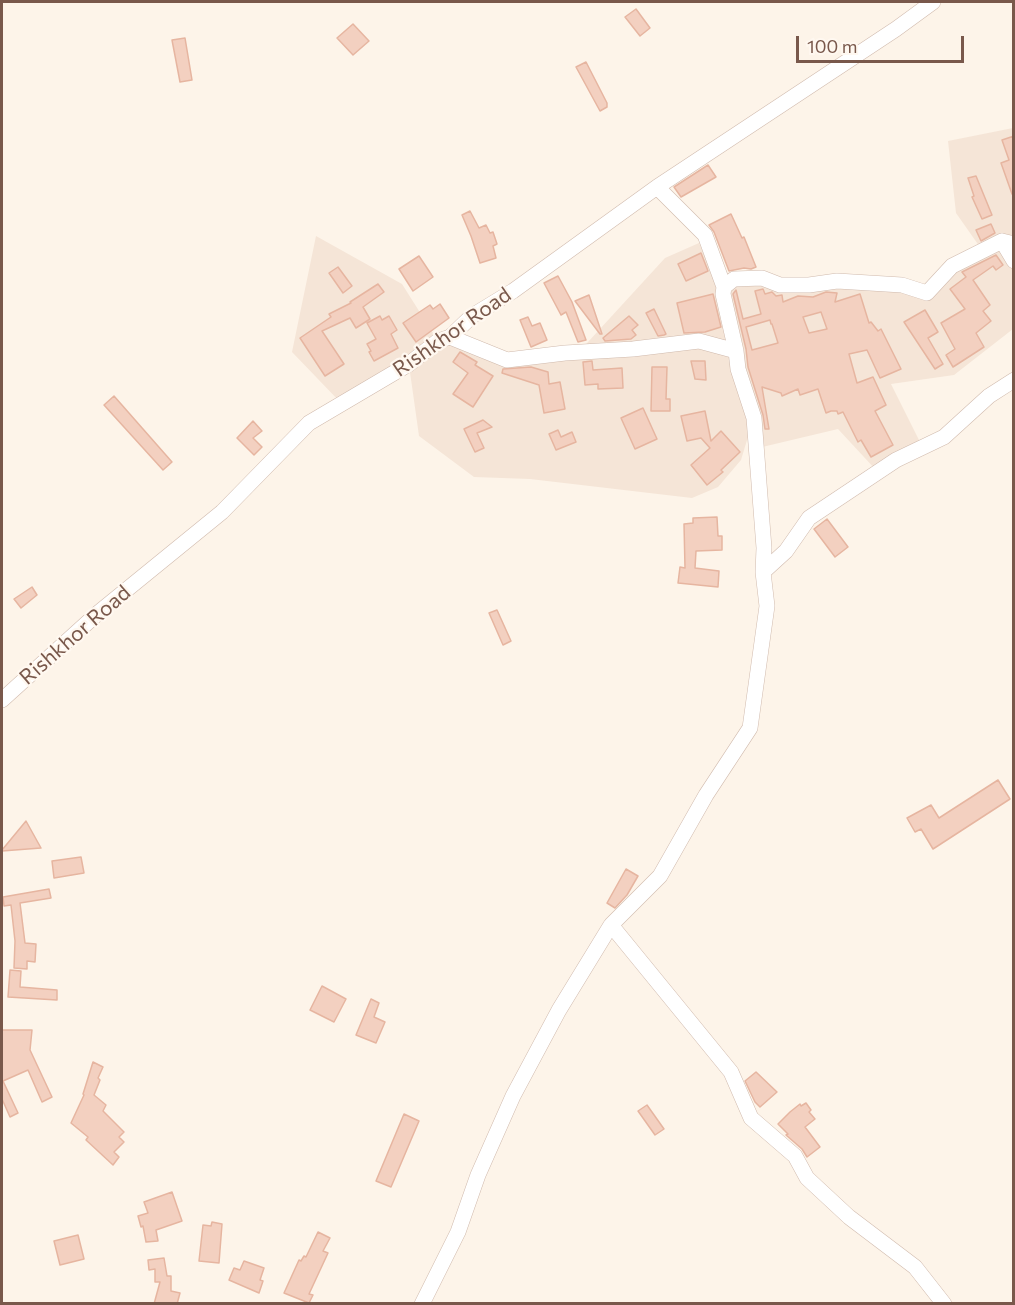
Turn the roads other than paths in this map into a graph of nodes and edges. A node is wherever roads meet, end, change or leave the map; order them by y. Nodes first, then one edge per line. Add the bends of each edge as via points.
1 (933, 2) edge
2 (657, 187) junction
3 (1008, 243) edge
4 (1014, 261) edge
5 (724, 287) junction
6 (450, 337) junction
7 (736, 351) junction
8 (1014, 380) edge
9 (764, 572) junction
10 (2, 700) edge
11 (611, 925) junction
12 (422, 1304) edge
13 (944, 1304) edge

1 - 2 street, Rishkhor Road
2 - 5 street via 705,235
2 - 6 street, Rishkhor Road via 472,316
3 - 4 street
3 - 5 street via 952,266 927,293 902,285 837,281 780,285 762,278 734,279
5 - 7 street
6 - 7 street via 507,360 699,341
6 - 10 street, Rishkhor Road via 309,423 222,512 98,613
7 - 9 street via 754,418
8 - 9 street via 989,396 944,437 896,460 808,518 786,552
9 - 11 street via 767,606 750,728 660,876
11 - 12 street via 513,1096 458,1232
11 - 13 street via 731,1072 751,1118 795,1156 807,1178 849,1217 915,1267

